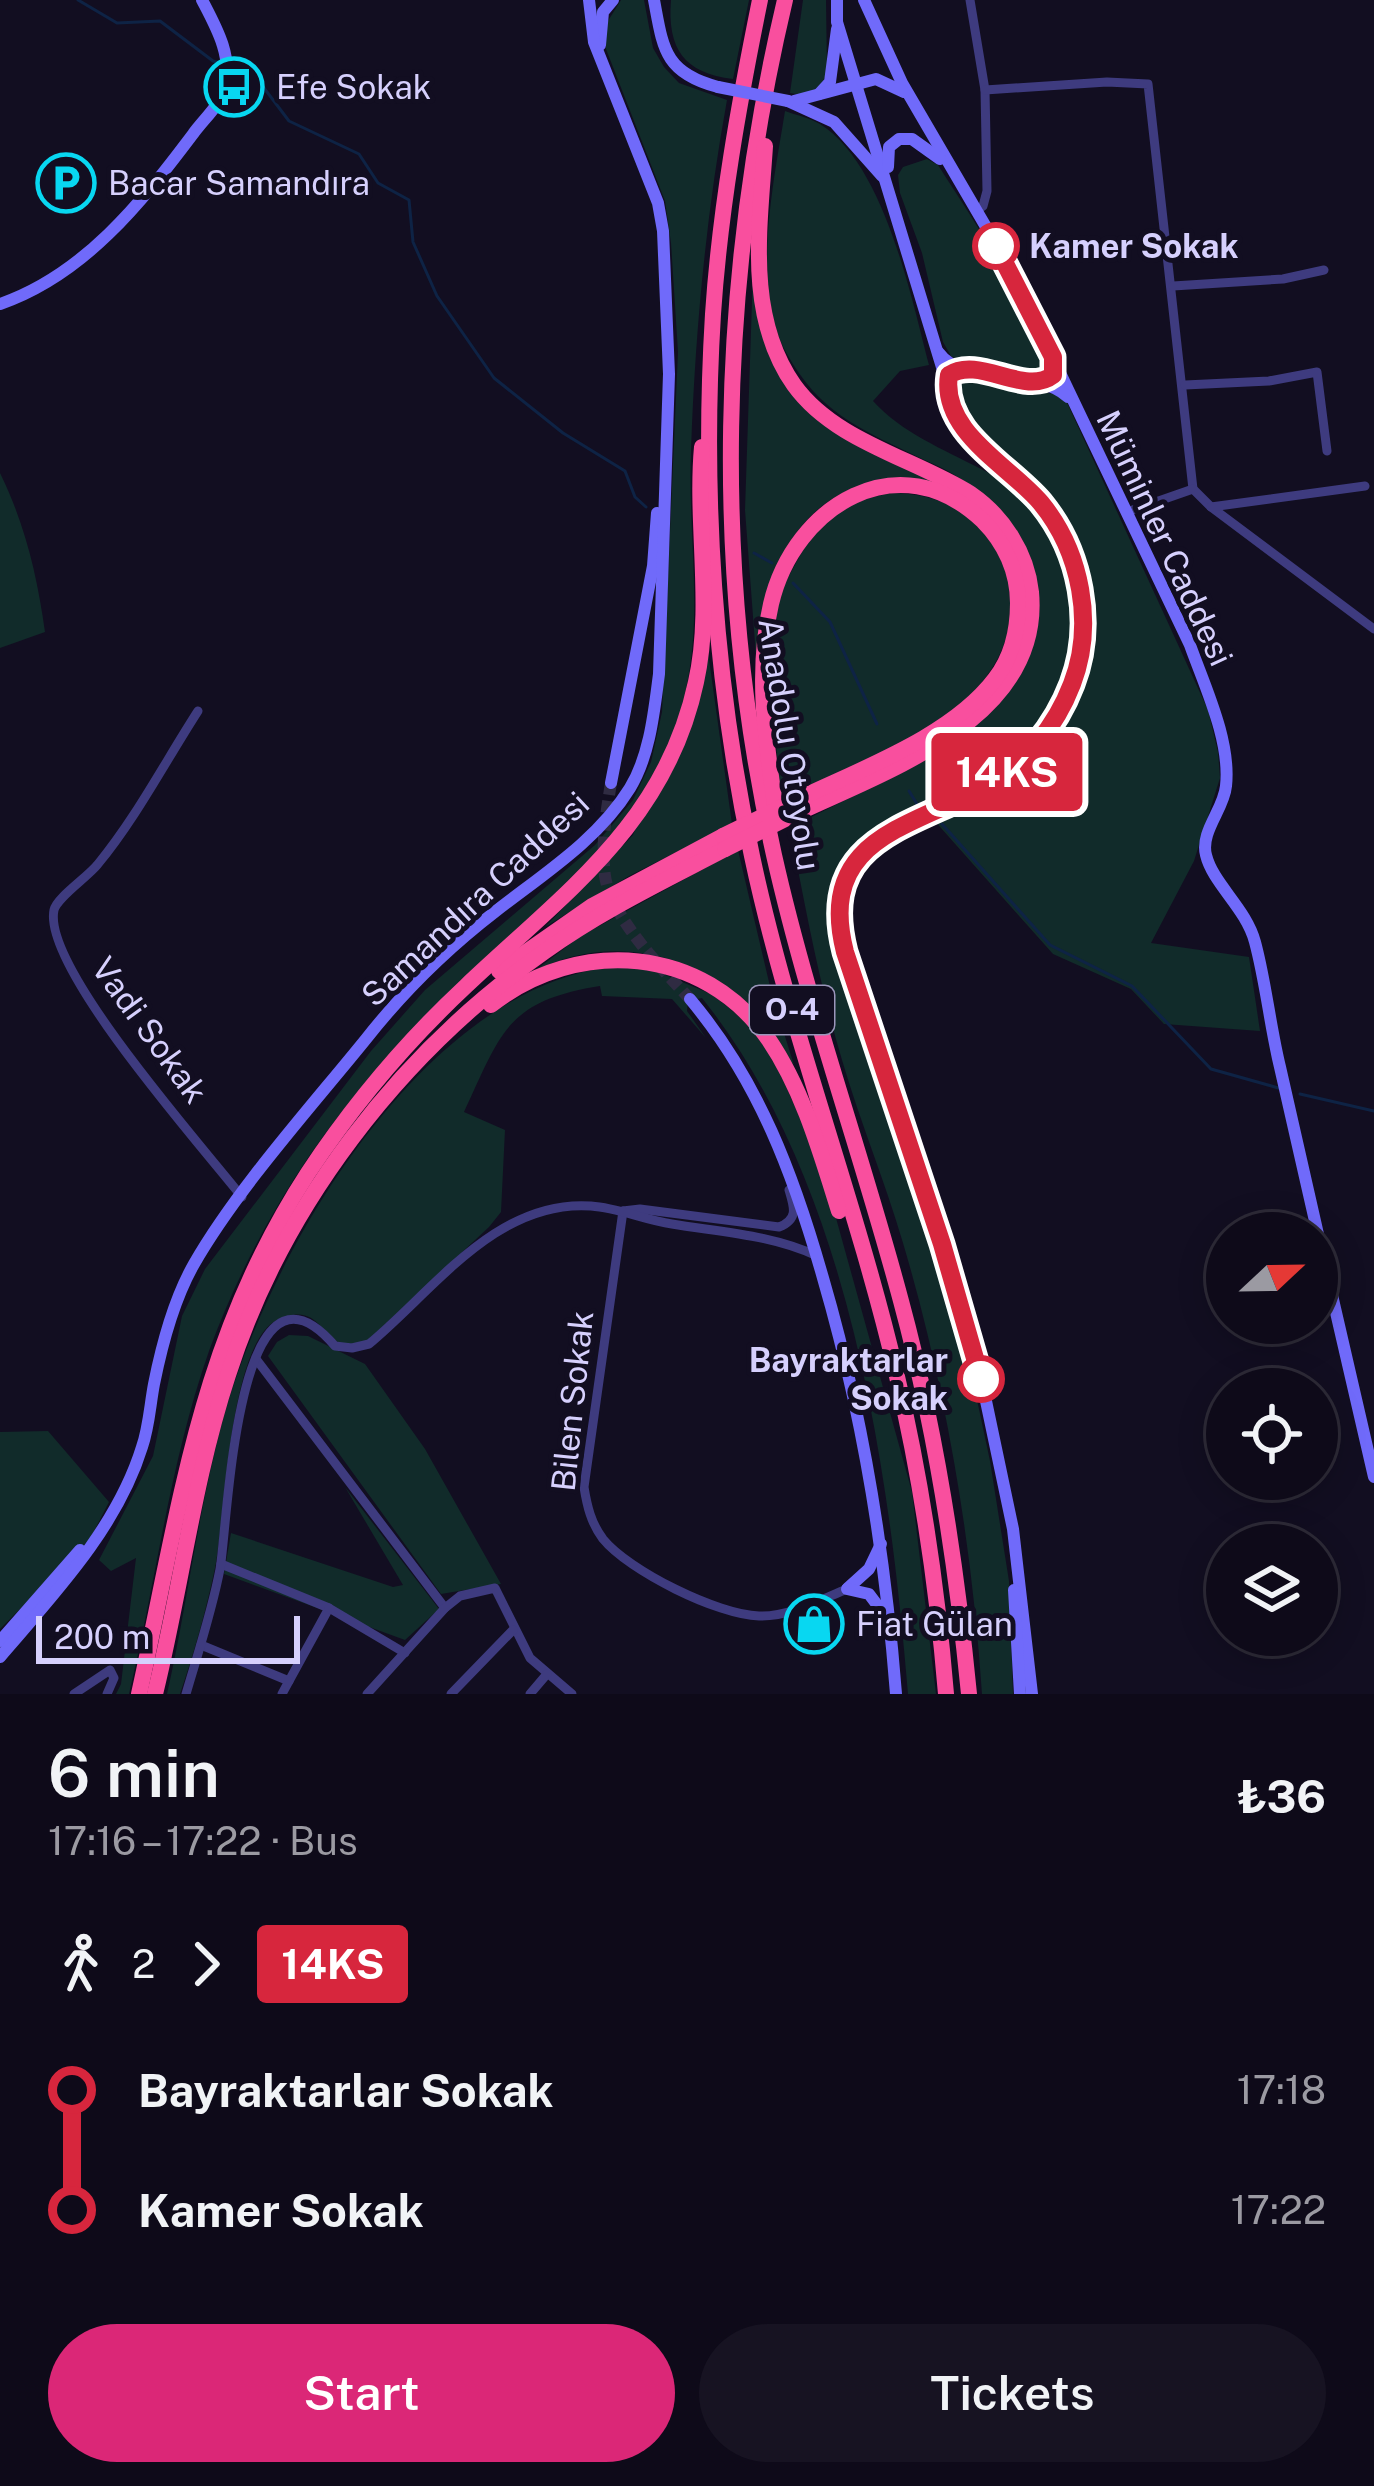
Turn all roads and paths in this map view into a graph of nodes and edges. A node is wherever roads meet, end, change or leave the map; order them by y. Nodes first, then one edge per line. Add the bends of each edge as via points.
1 (202, 0) edge
2 (589, 0) edge
3 (613, 0) edge
4 (760, 0) edge
5 (785, 0) edge
6 (837, 0) edge
7 (864, 0) edge
8 (970, 0) edge
9 (654, 1) edge
10 (838, 22) junction
11 (768, 70) junction
12 (607, 75) junction
13 (856, 82) junction
14 (985, 90) junction
15 (910, 97) junction
16 (810, 99) junction
17 (788, 101) junction
18 (949, 167) junction
19 (890, 187) junction
20 (975, 212) junction
21 (1324, 270) dead end
22 (1173, 286) junction
23 (0, 304) edge
24 (713, 315) junction
25 (934, 344) junction
26 (1053, 357) junction
27 (962, 368) junction
28 (669, 374) junction
29 (1040, 382) junction
30 (1185, 385) junction
31 (949, 394) junction
32 (1073, 403) junction
33 (1327, 451) dead end
34 (1365, 486) dead end
35 (1193, 489) junction
36 (1210, 507) junction
37 (1127, 512) junction
38 (1374, 629) edge
39 (198, 711) dead end
40 (611, 783) tunnel mouth
41 (788, 811) junction
42 (724, 842) junction
43 (689, 999) tunnel mouth
44 (818, 1028) junction
45 (387, 1072) junction
46 (387, 1096) junction
47 (772, 1127) junction
48 (242, 1197) junction
49 (623, 1211) junction
50 (817, 1256) junction
51 (256, 1360) junction
52 (1374, 1477) edge
53 (925, 1509) junction
54 (1013, 1529) junction
55 (94, 1537) junction
56 (881, 1544) junction
57 (220, 1564) junction
58 (848, 1589) junction
59 (329, 1608) junction
60 (445, 1608) junction
61 (891, 1625) junction
62 (513, 1630) junction
63 (0, 1641) edge
64 (201, 1645) junction
65 (405, 1653) junction
66 (0, 1657) edge
67 (547, 1674) junction
68 (289, 1681) junction
69 (74, 1694) edge
70 (107, 1694) edge
71 (139, 1694) edge
72 (155, 1694) edge
73 (186, 1694) edge
74 (282, 1694) edge
75 (367, 1694) edge
76 (451, 1694) edge
77 (530, 1694) edge
78 (572, 1694) edge
79 (896, 1694) edge
80 (946, 1694) edge
81 (968, 1694) edge
82 (1020, 1694) edge
83 (1032, 1694) edge

1 - 23 main road via 221,37 225,94 80,261
2 - 12 main road
3 - 12 main road via 600,27
4 - 24 highway, Anadolu Otoyolu / O-4
5 - 11 highway, Anadolu Otoyolu / O-4
6 - 10 main road
7 - 15 main road, Müminler Caddesi
8 - 14 street
9 - 17 main road, bridge via 670,60 696,81
10 - 13 main road
10 - 16 main road via 830,82
11 - 41 highway via 758,259 779,356 830,420 992,512 1027,568 1032,606 1018,665 978,715 927,749
11 - 44 highway, Anadolu Otoyolu / O-4 via 731,380 736,589 757,765
12 - 28 main road via 658,203
13 - 15 main road via 885,80
13 - 16 main road
13 - 19 main road
14 - 20 street via 986,191
14 - 22 street via 1148,84
15 - 18 main road, Müminler Caddesi
16 - 17 main road
17 - 19 main road via 834,122
18 - 19 main road via 924,145 899,139 887,155
18 - 20 main road, Müminler Caddesi
19 - 25 main road
20 - 26 main road, Müminler Caddesi
21 - 22 street
22 - 30 street
24 - 45 highway via 699,474 698,677 675,752 600,862
24 - 53 highway, Anadolu Otoyolu / O-4 via 711,508 742,809 766,921 896,1370
25 - 27 main road via 946,363
25 - 31 main road
26 - 29 main road via 1053,375
26 - 32 main road, Müminler Caddesi
27 - 29 main road
27 - 31 main road via 949,375
28 - 40 main road via 652,566
28 - 48 main road, Samandıra Caddesi via 659,674 630,787 571,852 430,968
29 - 32 main road
30 - 33 street via 1317,372
30 - 35 street
31 - 54 main road via 973,438 1039,501 1066,546 1083,608 1077,667 1051,724 1014,766 868,846 844,885 840,930 970,1337
32 - 37 main road, Müminler Caddesi
34 - 36 street
35 - 36 street
35 - 37 street
36 - 38 street
37 - 52 main road, Müminler Caddesi via 1190,645 1222,743 1226,785 1205,854 1255,943
39 - 48 street, Vadi Sokak via 109,850 56,904 55,925 94,1010
41 - 42 highway, bridge
41 - 44 highway via 958,717 1009,657 1018,618 1014,574 1000,541 967,508 907,487 852,496 795,544 771,605 767,748
42 - 45 highway via 592,906 528,948
42 - 46 highway via 547,949 436,1042
43 - 47 main road via 734,1057
44 - 81 highway, Anadolu Otoyolu / O-4 via 926,1403
45 - 71 highway via 276,1226 217,1357 177,1502
46 - 53 highway via 499,999 562,966 625,957 708,982 729,997 771,1043 822,1157
46 - 72 highway via 299,1217 227,1375
47 - 49 street via 795,1211 787,1224
47 - 50 main road
48 - 55 main road, Samandıra Caddesi via 178,1299 144,1443
49 - 50 street
49 - 51 street via 576,1205 516,1219 369,1344 335,1346 317,1324 290,1318 274,1326
49 - 58 street, Bilen Sokak via 585,1472 599,1534 650,1574 754,1616
50 - 56 main road via 847,1361
51 - 57 street via 230,1457
51 - 60 street
53 - 80 highway, Anadolu Otoyolu / O-4
54 - 82 main road
54 - 83 main road
55 - 63 main road, Samandıra Caddesi
55 - 66 main road, Samandıra Caddesi
56 - 58 main road
56 - 61 main road
57 - 59 street
57 - 64 street
58 - 61 main road via 869,1594
59 - 65 street
59 - 68 street
60 - 62 street via 495,1588
60 - 65 street
61 - 79 main road
62 - 67 street
62 - 76 street
64 - 68 street
64 - 73 street
65 - 75 street
67 - 77 street
67 - 78 street
68 - 74 street
69 - 70 street via 110,1670

